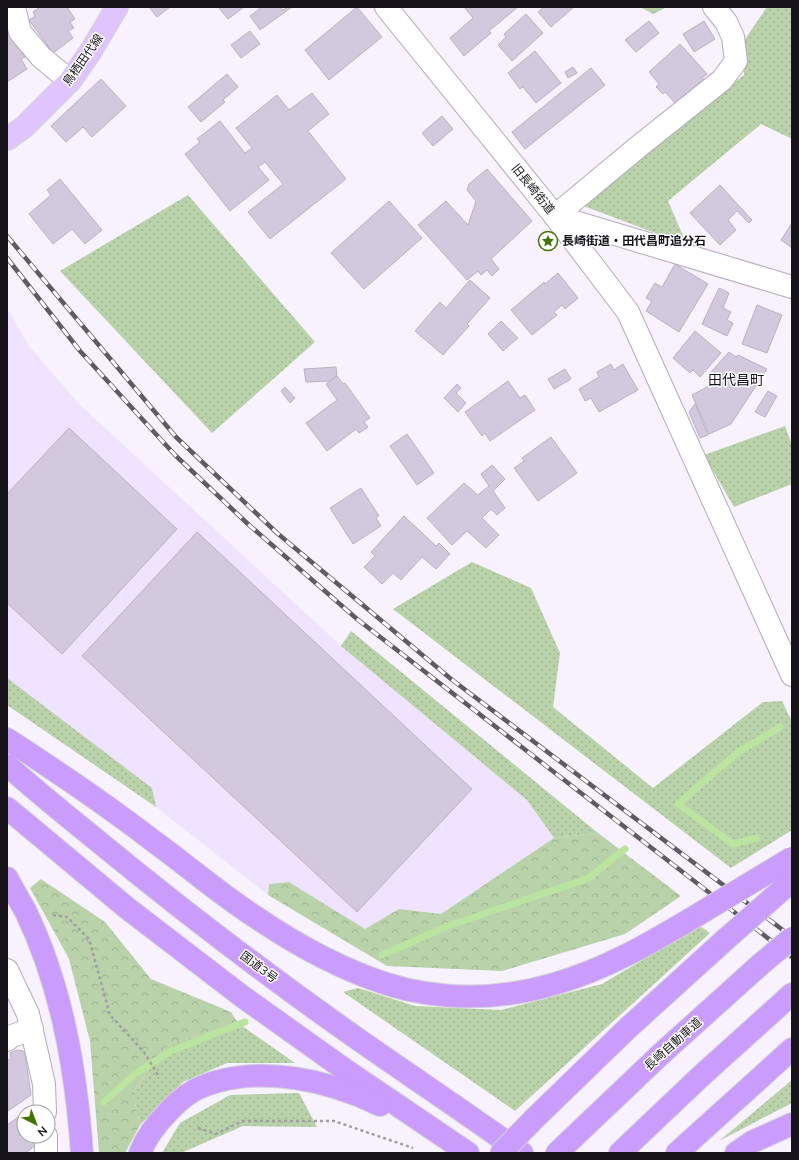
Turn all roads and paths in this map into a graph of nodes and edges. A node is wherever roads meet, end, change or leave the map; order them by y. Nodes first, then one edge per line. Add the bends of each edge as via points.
1 (14, 7) edge
2 (117, 7) edge
3 (386, 7) edge
4 (714, 7) edge
5 (70, 81) junction
6 (7, 139) edge
7 (555, 216) junction
8 (792, 288) edge
9 (792, 675) edge
10 (7, 740) edge
11 (7, 765) edge
12 (7, 808) edge
13 (792, 858) edge
14 (7, 878) edge
15 (792, 881) edge
16 (52, 914) dead end
17 (792, 938) edge
18 (7, 970) edge
19 (792, 994) edge
20 (32, 1029) junction
21 (7, 1040) edge
22 (792, 1049) edge
23 (159, 1077) dead end
24 (45, 1104) edge
25 (792, 1124) edge
26 (198, 1128) dead end
27 (459, 1147) edge
28 (413, 1148) dead end
29 (561, 1149) edge
30 (82, 1153) edge
31 (140, 1153) edge
32 (501, 1153) edge
33 (522, 1153) edge
34 (620, 1153) edge
35 (677, 1153) edge
36 (736, 1153) edge

1 - 5 street via 20,32 41,57
2 - 5 main road, 鳥栖田代線 via 91,52
3 - 7 street, 旧長崎街道
4 - 7 street via 734,37 736,61 722,80
5 - 6 main road, 鳥栖田代線 via 24,127
7 - 8 street, 旧長崎街道
7 - 9 street via 628,312
10 - 13 highway, bridge via 105,804 253,915 288,938 356,973 388,985 420,992 488,996 553,985 585,974 636,952
11 - 33 highway, 国道3号 via 144,879 261,969
12 - 27 highway via 127,908 243,997
14 - 30 highway via 39,943 59,1004 78,1106
15 - 32 highway, bridge via 629,1027
16 - 23 path via 67,917 89,940 110,1015 144,1052
17 - 29 highway, 長崎自動車道, bridge via 661,1054
18 - 20 street via 28,1014
19 - 34 highway
20 - 21 street
20 - 24 street via 44,1084
22 - 35 highway
25 - 36 highway via 752,1142
26 - 28 path via 216,1134 242,1121 334,1121
27 - 31 highway via 366,1098 330,1085 267,1076 234,1078 205,1085 180,1100 160,1120 143,1144

